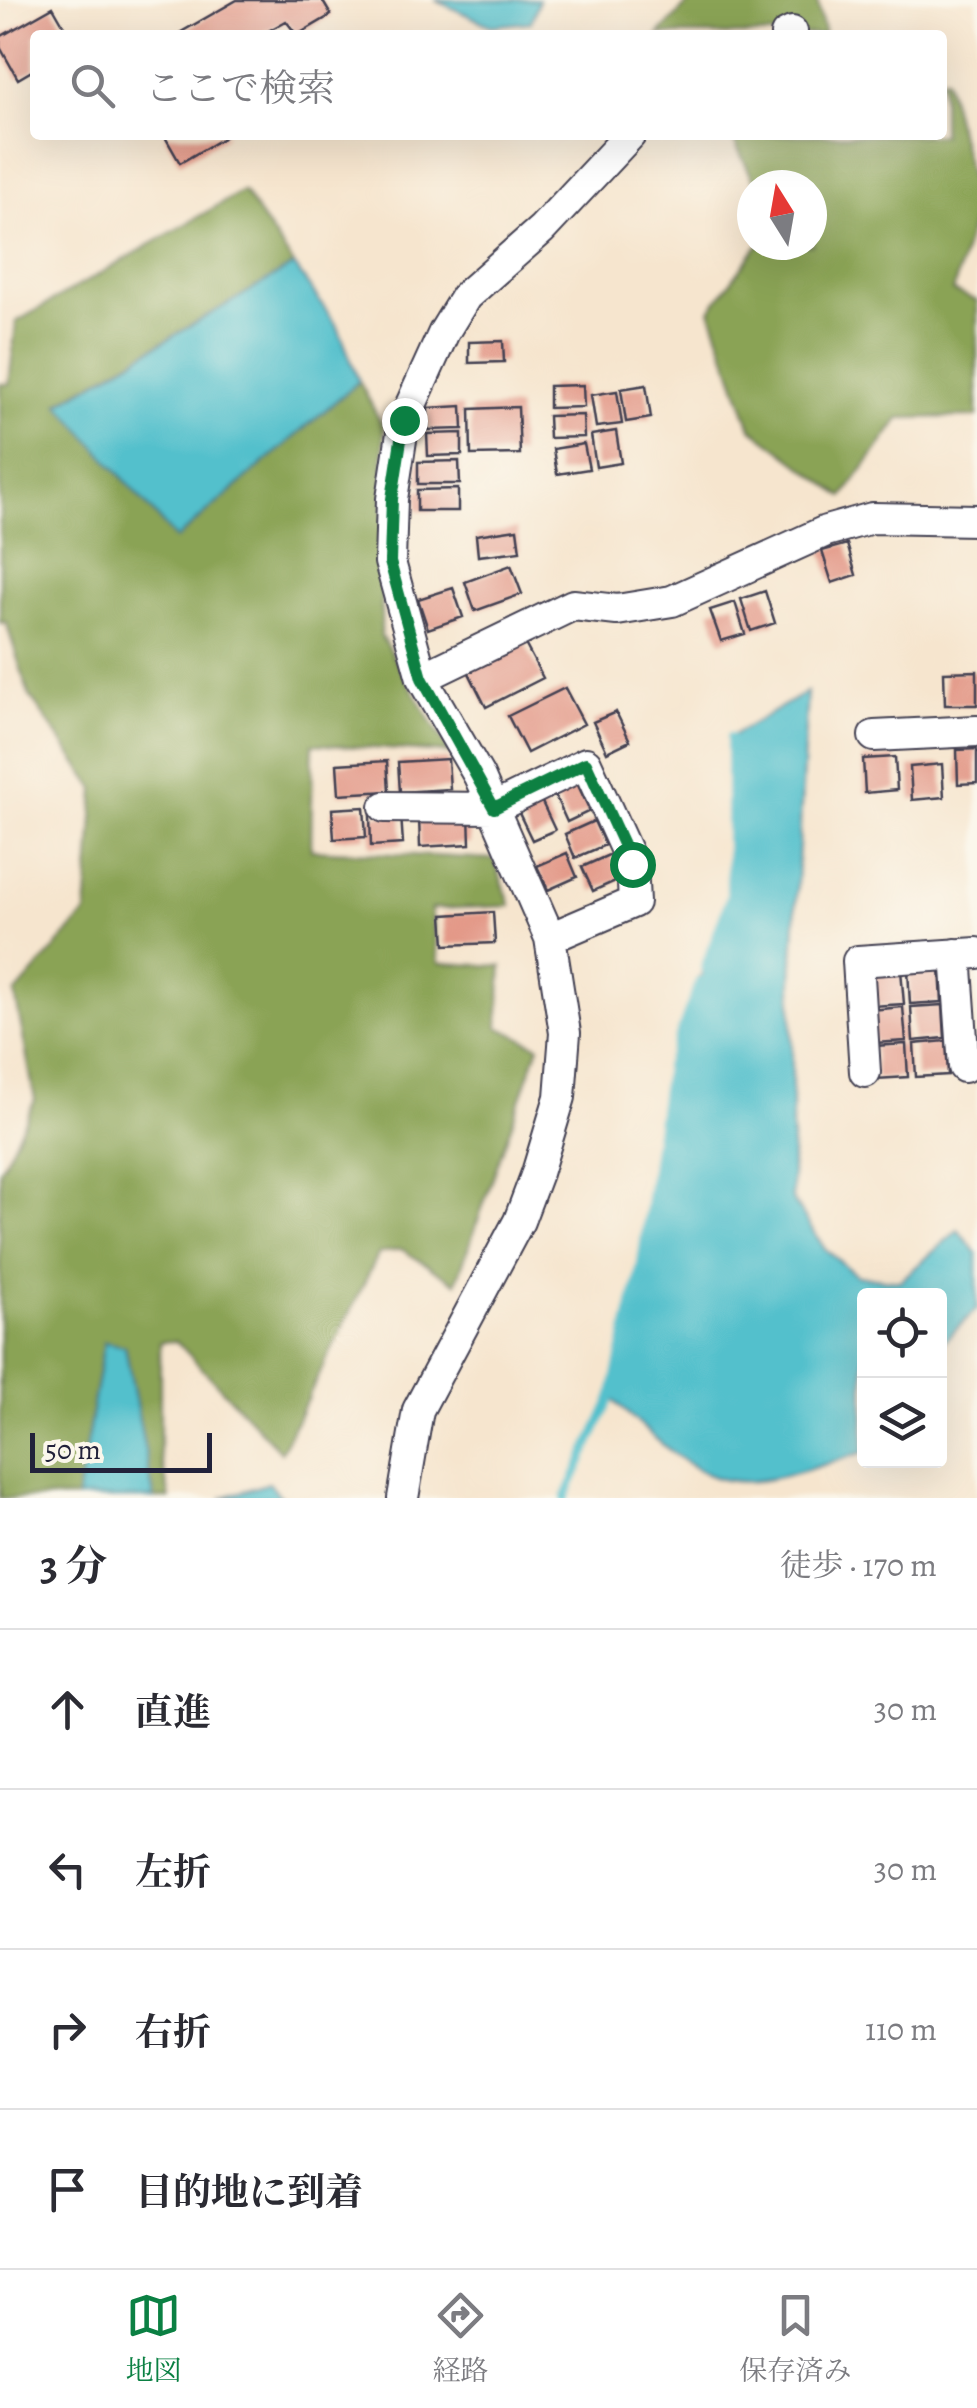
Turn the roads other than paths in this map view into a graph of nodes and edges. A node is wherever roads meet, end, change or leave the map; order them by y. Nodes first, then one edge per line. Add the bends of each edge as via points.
1 (625, 140) edge
2 (977, 520) edge
3 (422, 678) junction
4 (977, 732) edge
5 (874, 736) dead end
6 (385, 808) dead end
7 (494, 808) junction
8 (550, 938) junction
9 (966, 954) edge
10 (964, 1067) dead end
11 (865, 1072) dead end
12 (403, 1498) edge

1 - 3 street via 542,229 466,296 404,420 390,562
2 - 3 street via 872,518 826,531 672,601 617,610 572,605
3 - 7 street
4 - 5 street
6 - 7 street
7 - 8 street
7 - 8 street via 586,763 632,864 634,902
8 - 12 street via 565,1033 560,1097 519,1221 418,1410
9 - 10 street
9 - 11 street via 858,960

